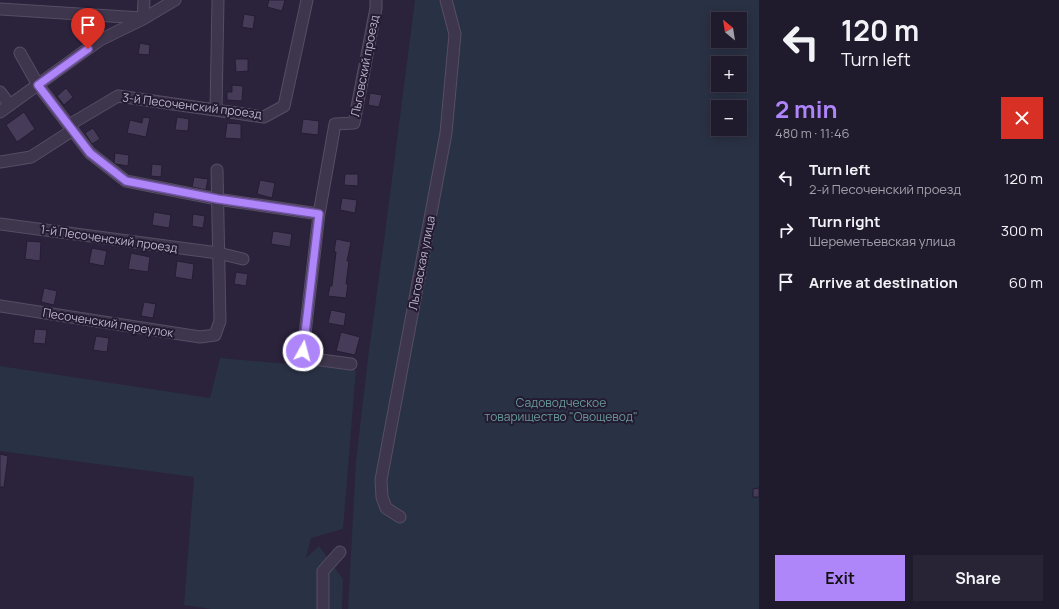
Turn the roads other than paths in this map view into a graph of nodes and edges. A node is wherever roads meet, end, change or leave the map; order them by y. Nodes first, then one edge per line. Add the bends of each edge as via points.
1 (144, 0) edge
2 (175, 0) edge
3 (218, 0) edge
4 (308, 0) edge
5 (376, 0) edge
6 (446, 0) edge
7 (0, 8) edge
8 (143, 18) junction
9 (20, 53) dead end
10 (38, 85) junction
11 (0, 92) edge
12 (10, 105) junction
13 (216, 109) junction
14 (0, 112) edge
15 (71, 128) junction
16 (0, 162) edge
17 (217, 170) dead end
18 (218, 199) junction
19 (319, 214) junction
20 (0, 224) edge
21 (218, 254) junction
22 (243, 259) dead end
23 (0, 306) edge
24 (351, 364) dead end
25 (400, 517) dead end
26 (340, 552) dead end
27 (323, 609) edge

1 - 8 street
2 - 8 street
3 - 13 street
4 - 13 street, 3-й Песоченский проезд via 284,106 264,117
5 - 19 street, Льговский проезд via 354,123 335,124
6 - 25 street, Льговская улица via 455,34 446,133 382,480 382,497 386,508
7 - 8 street
8 - 10 street via 100,40
9 - 10 street
10 - 12 street
10 - 15 street
11 - 12 street
12 - 14 street
13 - 15 street, 3-й Песоченский проезд via 118,96
15 - 16 street, 3-й Песоченский проезд via 31,157
15 - 18 street via 90,153 126,181
17 - 18 street
18 - 19 street
18 - 21 street
19 - 24 street, Льговский проезд via 303,351 313,359
20 - 21 street, 1-й Песоченский проезд
21 - 22 street, 1-й Песоченский проезд
21 - 23 street, Песоченский переулок via 220,320 215,335 200,337
26 - 27 street via 324,571

